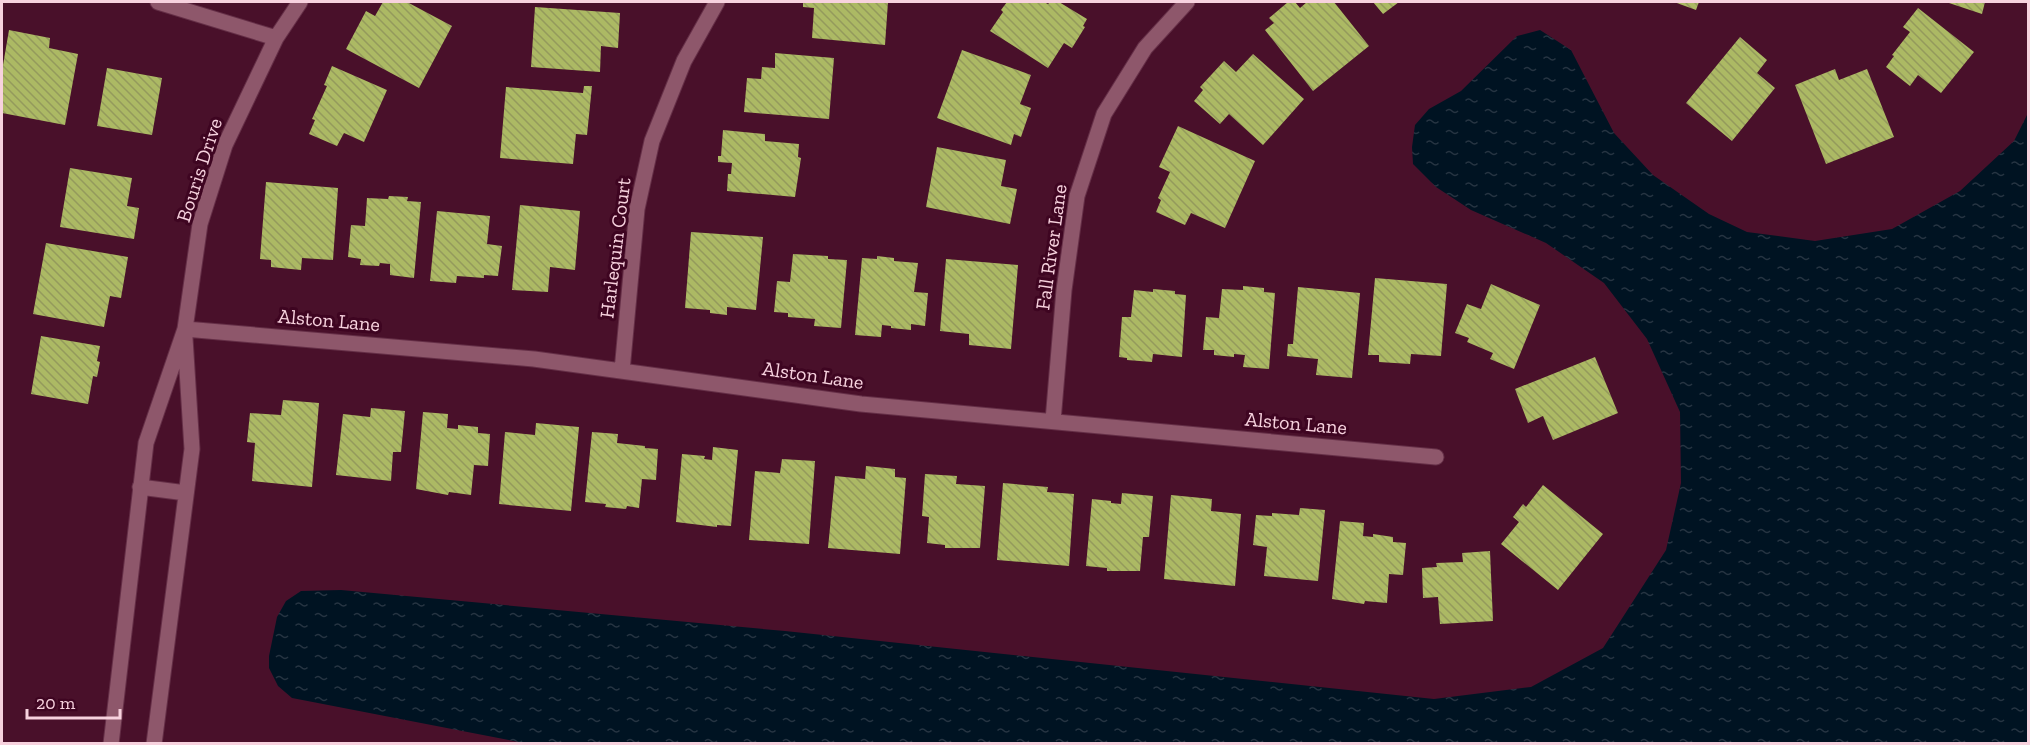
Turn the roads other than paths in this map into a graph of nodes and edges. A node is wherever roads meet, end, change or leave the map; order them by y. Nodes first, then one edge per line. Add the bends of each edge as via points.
1 (158, 2) edge
2 (300, 2) edge
3 (717, 2) edge
4 (1187, 2) edge
5 (276, 38) junction
6 (184, 329) junction
7 (622, 370) junction
8 (1053, 421) junction
9 (1436, 457) dead end
10 (140, 487) junction
11 (186, 493) junction
12 (111, 744) edge
13 (154, 744) edge

1 - 5 street
2 - 5 street, Bouris Drive
3 - 7 street, Harlequin Court via 684,61 652,141 637,209
4 - 8 street, Fall River Lane via 1145,48 1104,114 1077,196
5 - 6 street, Bouris Drive via 225,145 200,224
6 - 7 street, Alston Lane via 534,358
6 - 10 street, Bouris Drive via 146,443
6 - 11 street, Bouris Drive via 192,449
7 - 8 street, Alston Lane via 861,404
8 - 9 street, Alston Lane
10 - 11 street
10 - 12 street, Bouris Drive
11 - 13 street, Bouris Drive

